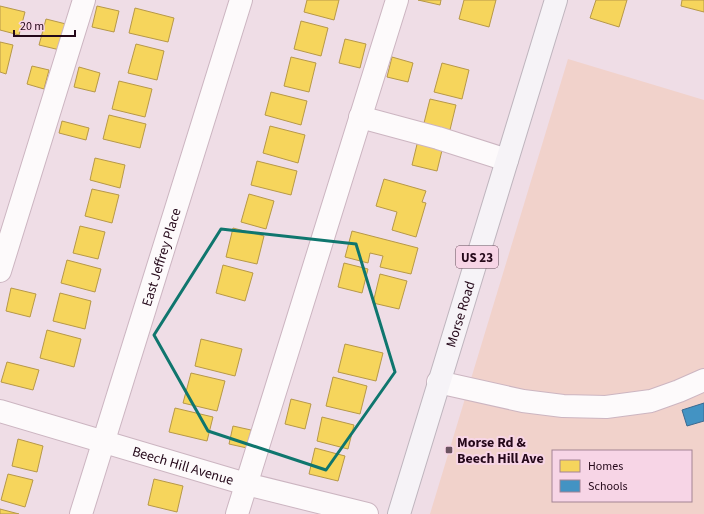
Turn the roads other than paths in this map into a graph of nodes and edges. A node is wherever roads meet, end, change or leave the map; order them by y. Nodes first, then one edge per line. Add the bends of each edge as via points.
1 (84, 0) edge
2 (241, 0) edge
3 (397, 0) edge
4 (556, 0) edge
5 (360, 117) junction
6 (507, 160) junction
7 (0, 271) edge
8 (704, 380) edge
9 (438, 382) junction
10 (0, 411) edge
11 (103, 441) junction
12 (246, 484) junction
13 (81, 514) edge
14 (237, 514) edge
15 (367, 514) edge
16 (398, 514) edge

1 - 7 street
2 - 11 street, East Jeffrey Place
3 - 5 street
4 - 6 main road, Morse Road / US 23
5 - 6 street
5 - 12 street
6 - 9 main road, Morse Road / US 23
8 - 9 street via 651,401 606,407 563,406 523,401
9 - 16 main road, Morse Road / US 23
10 - 11 street, Beech Hill Avenue
11 - 12 street, Beech Hill Avenue
11 - 13 street, East Jeffrey Place
12 - 14 street
12 - 15 street, Beech Hill Avenue

